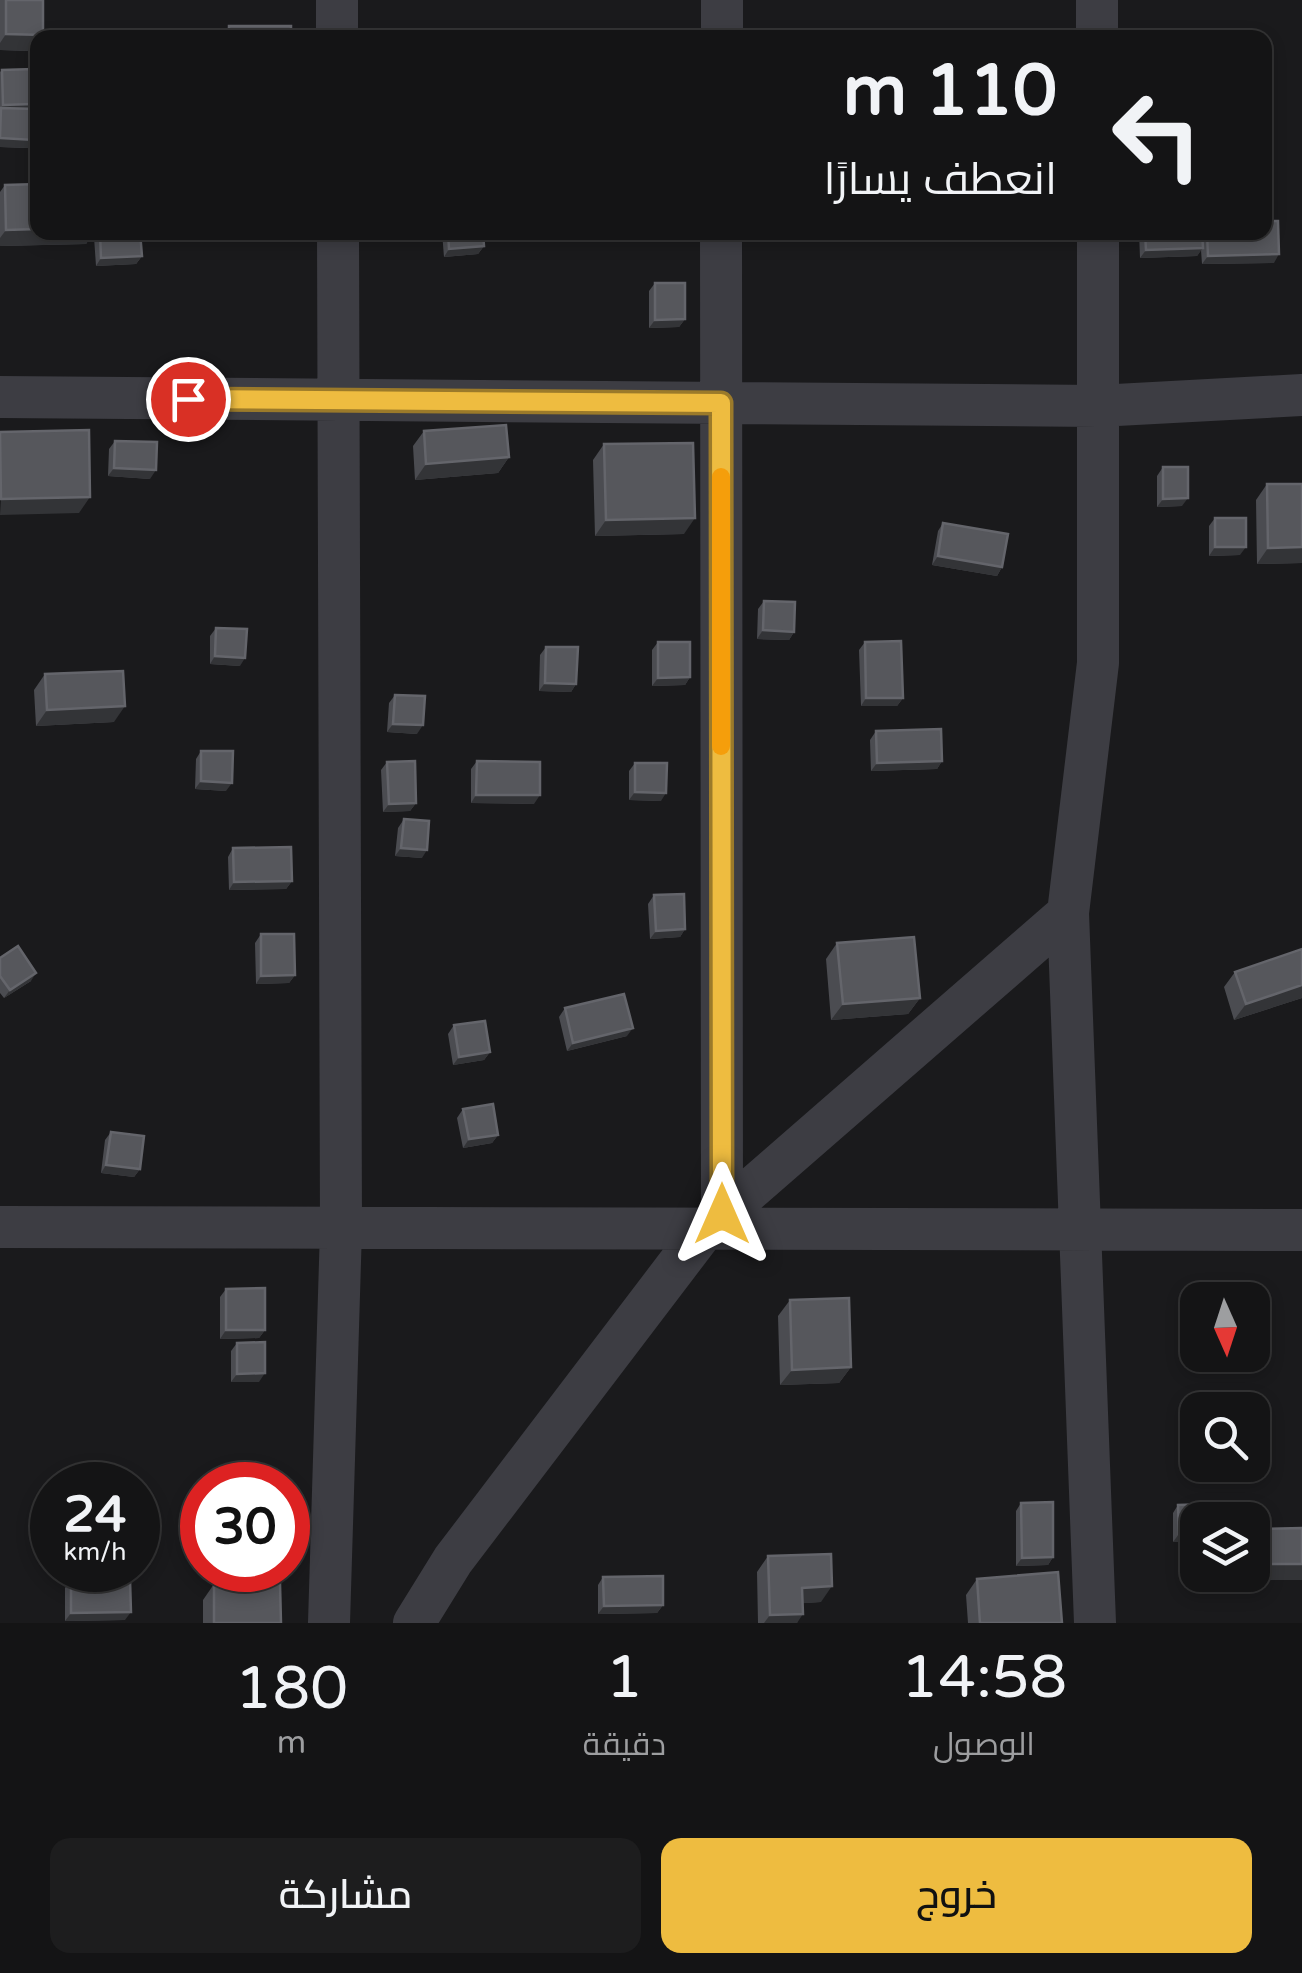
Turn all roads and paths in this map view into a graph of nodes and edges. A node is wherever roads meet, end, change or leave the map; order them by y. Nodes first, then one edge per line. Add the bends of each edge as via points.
1 (337, 0) edge
2 (722, 0) edge
3 (1097, 0) edge
4 (338, 30) edge
5 (722, 30) edge
6 (1097, 30) edge
7 (338, 240) edge
8 (722, 240) edge
9 (1098, 240) edge
10 (1302, 395) edge
11 (0, 398) edge
12 (338, 400) junction
13 (721, 403) junction
14 (1098, 406) junction
15 (1068, 913) junction
16 (713, 1222) junction
17 (0, 1228) edge
18 (341, 1229) junction
19 (1080, 1230) junction
20 (1302, 1230) edge
21 (329, 1623) edge
22 (414, 1623) edge
23 (1094, 1623) edge

1 - 4 street
2 - 5 street
3 - 6 street
7 - 12 street
8 - 13 street
9 - 14 street
10 - 14 street
11 - 12 street
12 - 13 street
12 - 18 street
13 - 14 street
13 - 16 street
14 - 15 street via 1098,662
15 - 16 street
15 - 19 street
16 - 18 street
16 - 19 street
16 - 22 street via 453,1560
17 - 18 street
18 - 21 street
19 - 20 street
19 - 23 street

